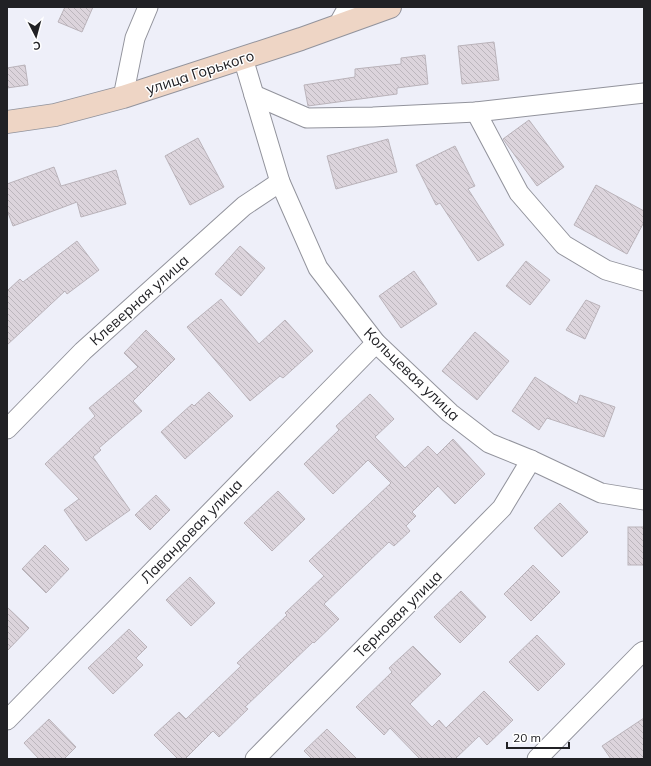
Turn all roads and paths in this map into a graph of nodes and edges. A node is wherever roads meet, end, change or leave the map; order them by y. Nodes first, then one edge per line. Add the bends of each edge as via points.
1 (148, 7) edge
2 (390, 7) edge
3 (343, 16) edge
4 (243, 58) junction
5 (644, 93) edge
6 (254, 95) junction
7 (123, 97) junction
8 (476, 112) junction
9 (7, 122) edge
10 (280, 182) junction
11 (644, 281) edge
12 (376, 342) junction
13 (7, 429) edge
14 (531, 460) junction
15 (644, 500) edge
16 (644, 651) edge
17 (7, 720) edge
18 (255, 759) edge
19 (537, 759) edge

1 - 7 street via 135,38
2 - 3 main road, улица Горького
3 - 4 main road, улица Горького
4 - 6 street, Кольцевая улица
4 - 7 main road, улица Горького
5 - 8 street
6 - 8 street via 307,118
6 - 10 street, Кольцевая улица
7 - 9 main road, улица Горького via 55,115
8 - 11 street via 519,193 564,245 606,270
10 - 12 street, Кольцевая улица via 318,268
10 - 13 street, Клеверная улица via 244,206 100,335
12 - 14 street, Кольцевая улица via 450,413 489,443
12 - 17 street, Лавандовая улица
14 - 15 street, Кольцевая улица via 601,493
14 - 18 street, Терновая улица via 502,508
16 - 19 street

